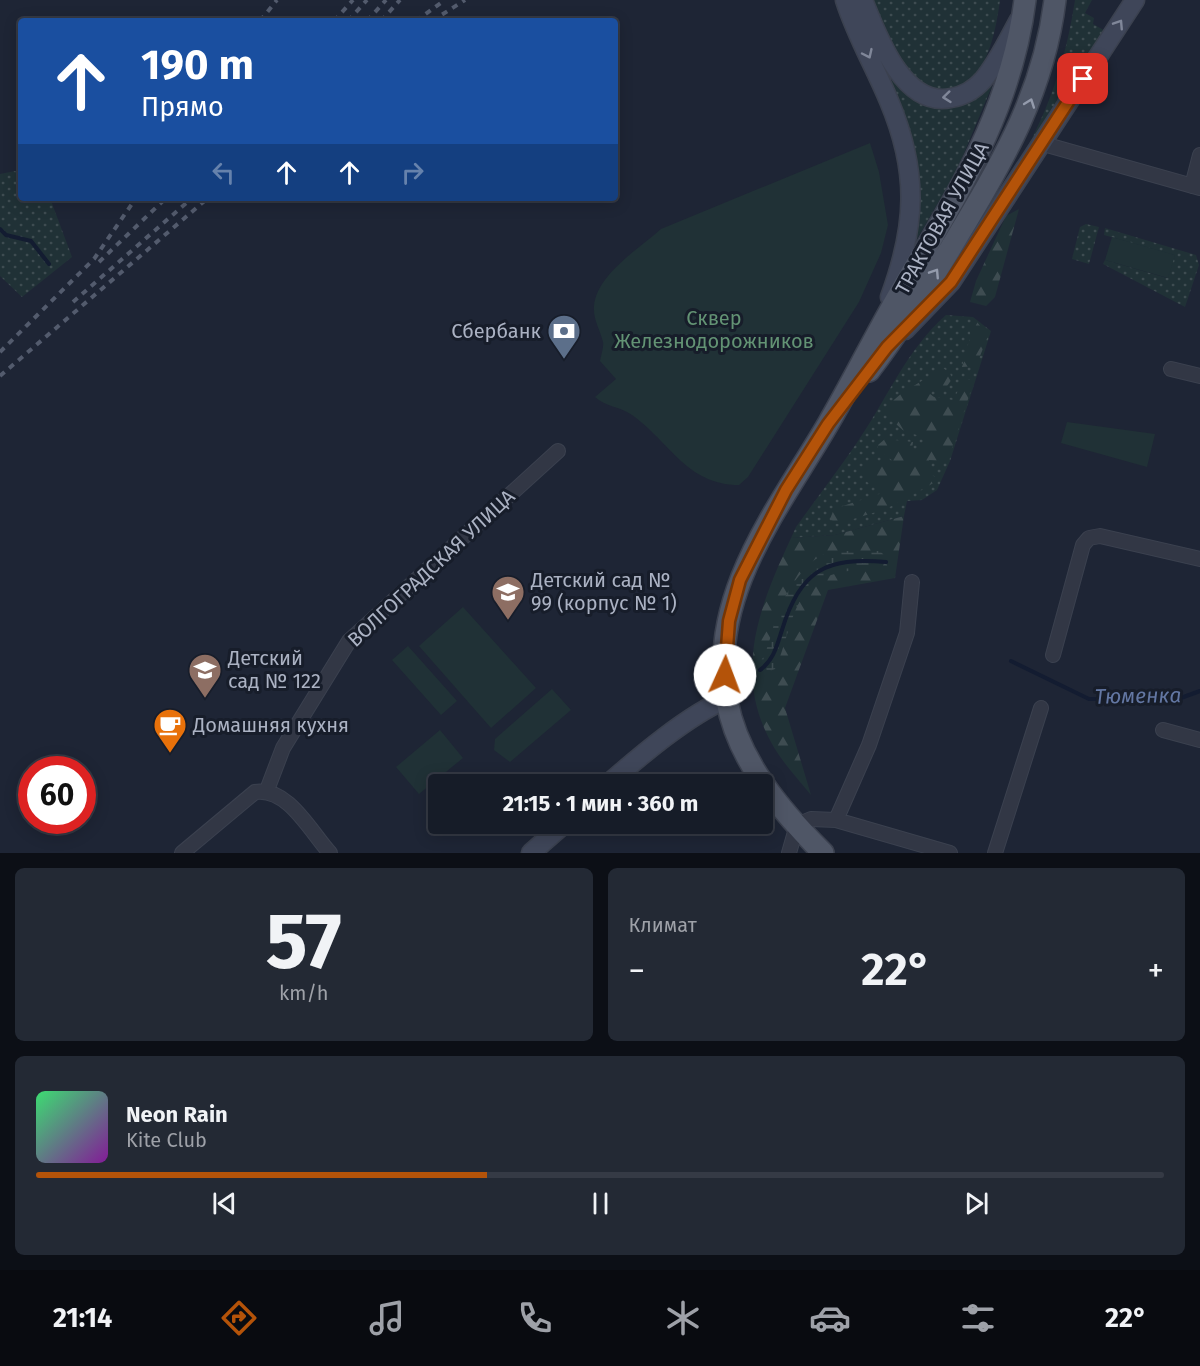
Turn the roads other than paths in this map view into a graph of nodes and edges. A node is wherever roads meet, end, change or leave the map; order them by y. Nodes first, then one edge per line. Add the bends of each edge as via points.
1 (845, 0) edge
2 (863, 0) edge
3 (1135, 0) edge
4 (1025, 6) edge
5 (1054, 8) edge
6 (1040, 143) junction
7 (1200, 155) edge
8 (1196, 187) edge
9 (882, 341) junction
10 (1171, 369) dead end
11 (1200, 376) edge
12 (558, 451) dead end
13 (1200, 559) edge
14 (912, 582) dead end
15 (1053, 655) dead end
16 (726, 699) junction
17 (1041, 708) dead end
18 (1163, 730) dead end
19 (1200, 740) edge
20 (619, 774) edge
21 (267, 790) junction
22 (836, 820) junction
23 (796, 825) junction
24 (553, 834) edge
25 (182, 853) edge
26 (330, 853) edge
27 (531, 853) edge
28 (789, 853) edge
29 (823, 853) edge
30 (950, 853) edge
31 (995, 853) edge

1 -> 9 street via 899,127 911,179 909,237
4 -> 2 street via 982,81 960,95 943,99 915,90 900,74
6 -> 3 street
4 - 9 main road, ТРАКТОВАЯ УЛИЦА via 1000,105 976,163
9 -> 5 main road, ТРАКТОВАЯ УЛИЦА via 946,256 1009,150 1032,98
6 - 8 street
6 - 9 street via 951,282
7 - 8 street
9 - 16 main road, ТРАКТОВАЯ УЛИЦА via 772,516 740,580 726,641
10 - 11 street
12 - 21 street, ВОЛГОГРАДСКАЯ УЛИЦА via 349,640 284,748
13 - 15 street via 1100,536 1089,538 1083,545
14 - 22 street via 907,633 869,745
16 - 20 street via 698,714
16 - 23 main road, ТРАКТОВАЯ УЛИЦА via 752,765
17 - 31 street
18 - 19 street
21 - 25 street via 255,792
21 - 26 street via 278,794
22 - 23 street via 812,819
22 - 30 street
23 - 28 street
23 - 29 main road, ТРАКТОВАЯ УЛИЦА
24 - 27 street

